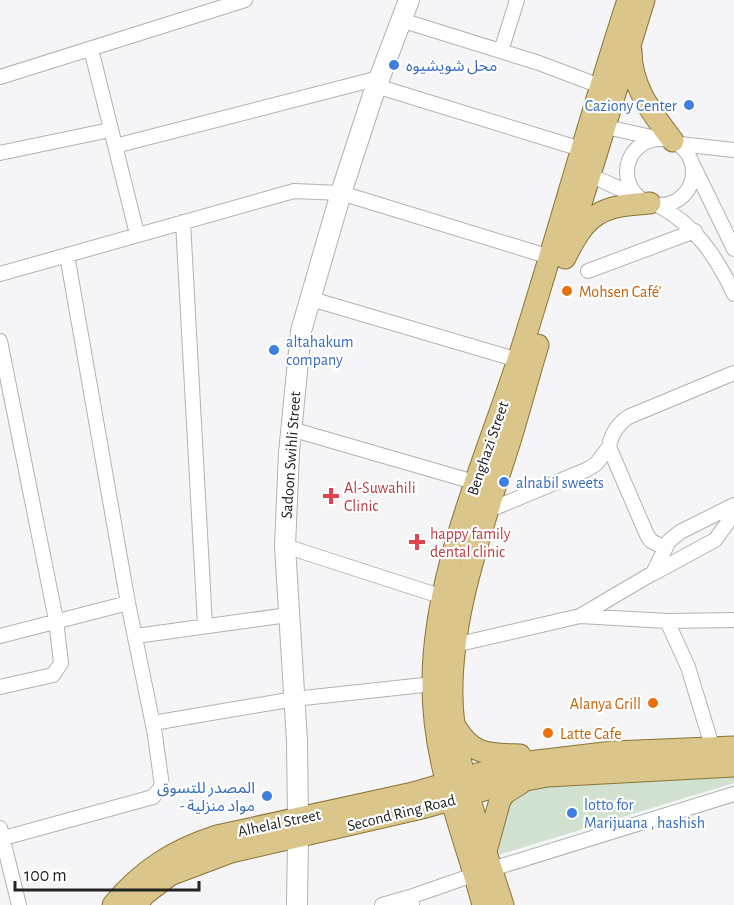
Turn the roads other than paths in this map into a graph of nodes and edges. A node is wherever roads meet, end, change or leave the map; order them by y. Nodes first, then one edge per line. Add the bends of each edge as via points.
1 (245, 0) edge
2 (408, 0) edge
3 (517, 0) edge
4 (628, 0) edge
5 (644, 0) edge
6 (206, 5) edge
7 (401, 20) junction
8 (631, 41) junction
9 (91, 49) junction
10 (501, 51) junction
11 (0, 77) edge
12 (377, 82) junction
13 (600, 86) junction
14 (598, 127) junction
15 (110, 130) junction
16 (670, 141) junction
17 (115, 146) junction
18 (581, 149) junction
19 (734, 150) edge
20 (0, 153) edge
21 (693, 164) junction
22 (583, 172) junction
23 (341, 193) junction
24 (649, 202) junction
25 (183, 222) junction
26 (695, 231) junction
27 (137, 234) junction
28 (734, 249) edge
29 (67, 255) junction
30 (557, 257) junction
31 (727, 263) edge
32 (588, 271) dead end
33 (0, 274) edge
34 (734, 294) edge
35 (308, 298) junction
36 (0, 341) edge
37 (518, 360) junction
38 (734, 373) edge
39 (291, 429) junction
40 (609, 447) junction
41 (474, 482) junction
42 (733, 505) edge
43 (487, 511) junction
44 (285, 546) junction
45 (665, 548) junction
46 (653, 573) junction
47 (443, 597) junction
48 (128, 603) junction
49 (288, 615) junction
50 (580, 616) junction
51 (56, 620) junction
52 (734, 620) edge
53 (667, 621) junction
54 (205, 625) junction
55 (0, 636) edge
56 (136, 636) junction
57 (455, 645) junction
58 (433, 684) junction
59 (0, 687) edge
60 (294, 699) junction
61 (153, 723) junction
62 (454, 724) junction
63 (734, 747) edge
64 (713, 748) junction
65 (550, 758) junction
66 (734, 766) edge
67 (529, 779) junction
68 (457, 789) junction
69 (734, 794) edge
70 (298, 828) junction
71 (1, 835) edge
72 (485, 865) junction
73 (411, 901) edge
74 (19, 905) edge
75 (112, 905) edge
76 (136, 905) edge
77 (297, 905) edge
78 (382, 905) edge
79 (483, 905) edge
80 (503, 905) edge

1 - 6 street
2 - 7 main road, Sadoon Swihli Street
3 - 10 street
4 - 13 main road, Benghazi Street
5 - 8 main road, Benghazi Street
6 - 9 street
7 - 10 street
7 - 12 main road, Sadoon Swihli Street
8 - 14 main road, Benghazi Street
8 - 16 main road via 632,73
9 - 11 street
9 - 15 street
10 - 13 street
12 - 17 street
12 - 18 street
12 - 23 main road, Sadoon Swihli Street
13 - 14 main road, Benghazi Street
14 - 16 street
14 - 18 main road, Benghazi Street
14 - 22 main road, Benghazi Street
15 - 17 street
15 - 20 street
16 - 19 street
16 - 21 street via 690,155
16 - 24 street via 641,144 627,166 629,183
17 - 27 street
18 - 22 main road, Benghazi Street
21 - 24 street via 692,184 686,193 669,204
21 - 28 street
22 - 24 street
22 - 30 main road, Benghazi Street
23 - 25 street via 294,191
23 - 30 street
23 - 35 main road, Sadoon Swihli Street
24 - 26 street via 681,218
24 - 30 main road via 619,205 597,213
25 - 27 street
25 - 54 street
26 - 31 street
26 - 32 street
27 - 29 street
29 - 33 street
29 - 48 street
30 - 37 main road, Benghazi Street
30 - 43 main road, Benghazi Street
31 - 34 street
35 - 37 street
35 - 39 main road, Sadoon Swihli Street
36 - 51 street
37 - 41 main road, Benghazi Street
38 - 40 street via 628,417 615,431
39 - 41 street
39 - 44 main road, Sadoon Swihli Street
40 - 43 street via 586,470
40 - 45 street via 647,535
41 - 47 main road, Benghazi Street
42 - 45 street via 680,532
42 - 46 street via 728,522 715,540
43 - 57 main road, Benghazi Street
44 - 47 street
44 - 49 main road, Sadoon Swihli Street
45 - 46 street
46 - 50 street
47 - 58 main road, Benghazi Street
48 - 51 street
48 - 56 street
49 - 54 street
49 - 60 main road, Sadoon Swihli Street
50 - 53 street
50 - 57 street
51 - 55 street
51 - 59 street via 61,663 58,670 53,675
52 - 53 street
53 - 64 street via 688,667
54 - 56 street
56 - 61 street
57 - 62 main road, Benghazi Street
58 - 60 street
58 - 68 main road, Benghazi Street via 437,745
60 - 61 street
60 - 70 main road, Sadoon Swihli Street
61 - 71 street via 163,777 160,791 153,797
62 - 65 main road via 462,739 479,752
62 - 68 main road, Benghazi Street
63 - 64 main road
64 - 65 main road
65 - 68 main road via 491,769
66 - 67 main road via 606,771
67 - 68 main road
67 - 72 main road via 514,786 500,800
68 - 70 main road, Alhelal Street
68 - 72 main road, Benghazi Street
69 - 72 street
70 - 75 main road, Alhelal Street via 217,836 189,845 159,861
70 - 76 main road via 170,875
70 - 77 main road, Sadoon Swihli Street
71 - 74 street
72 - 73 street
72 - 79 main road, Benghazi Street
72 - 80 main road, Benghazi Street
73 - 78 street

